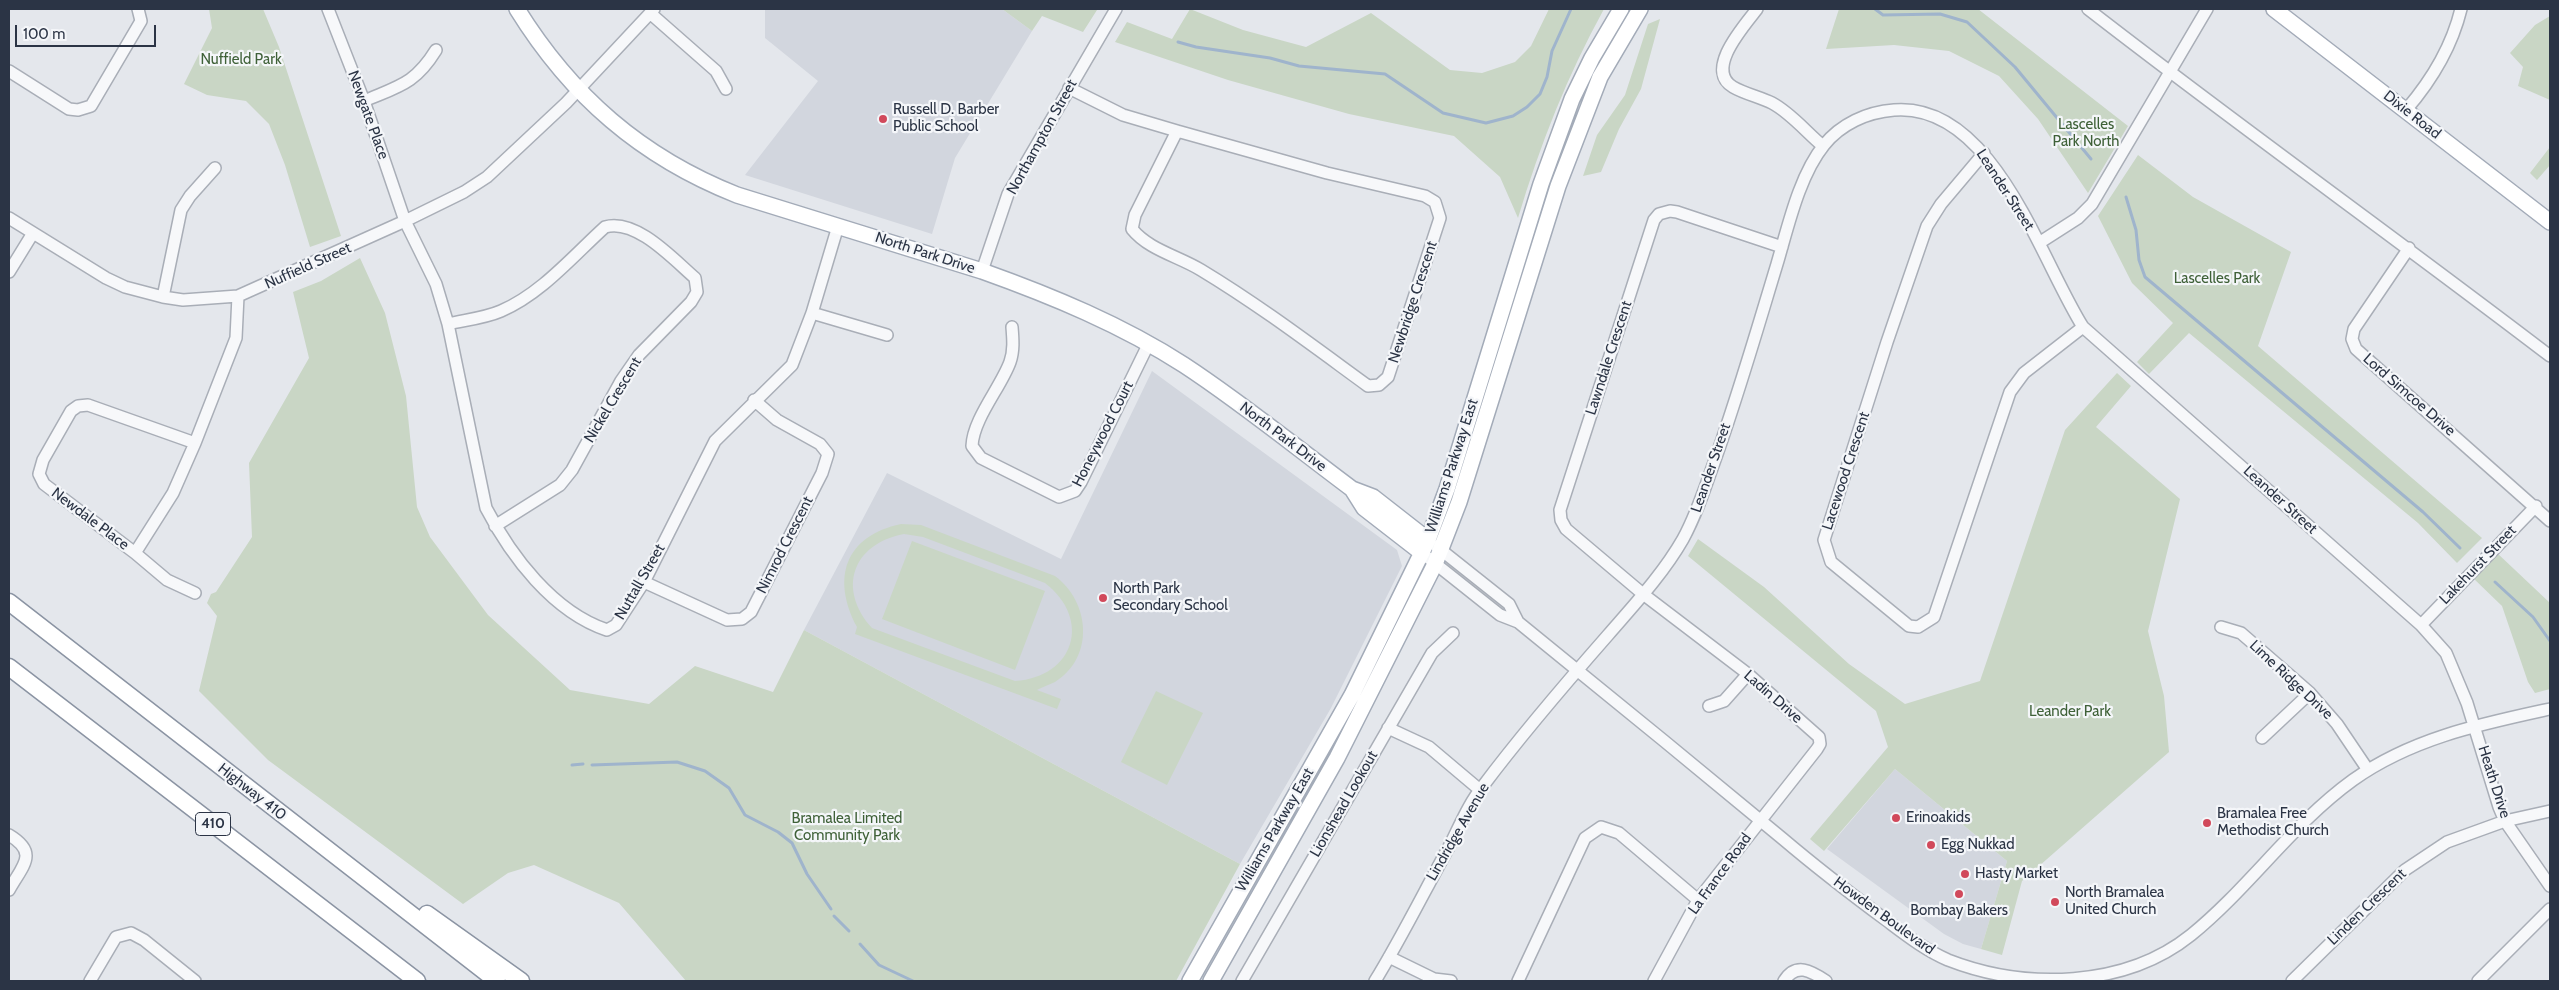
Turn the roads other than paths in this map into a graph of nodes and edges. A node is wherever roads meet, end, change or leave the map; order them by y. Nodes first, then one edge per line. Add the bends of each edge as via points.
1 (138, 9) edge
2 (328, 9) edge
3 (516, 9) edge
4 (1116, 9) edge
5 (1621, 9) edge
6 (1640, 9) edge
7 (1757, 9) edge
8 (2088, 9) edge
9 (2207, 9) edge
10 (2274, 9) edge
11 (2461, 9) edge
12 (652, 11) edge
13 (436, 50) dead end
14 (9, 71) edge
15 (2170, 72) junction
16 (1069, 88) junction
17 (726, 89) dead end
18 (579, 90) junction
19 (364, 101) junction
20 (2406, 110) junction
21 (1176, 131) junction
22 (1823, 146) junction
23 (1984, 153) junction
24 (215, 168) dead end
25 (9, 218) edge
26 (406, 221) junction
27 (2550, 222) edge
28 (838, 226) junction
29 (33, 233) junction
30 (2039, 243) junction
31 (1782, 247) junction
32 (2409, 248) junction
33 (982, 271) junction
34 (9, 272) edge
35 (238, 296) junction
36 (163, 297) junction
37 (812, 313) junction
38 (448, 324) junction
39 (1012, 327) dead end
40 (2083, 327) junction
41 (887, 335) dead end
42 (1148, 345) junction
43 (2550, 356) edge
44 (754, 400) junction
45 (195, 443) junction
46 (2536, 506) junction
47 (2550, 521) edge
48 (495, 526) junction
49 (1425, 547) junction
50 (135, 553) junction
51 (1438, 557) junction
52 (644, 582) junction
53 (195, 593) dead end
54 (1643, 594) junction
55 (9, 602) edge
56 (2421, 624) junction
57 (2221, 627) dead end
58 (1453, 633) dead end
59 (9, 667) edge
60 (1578, 670) junction
61 (1748, 674) junction
62 (2310, 694) junction
63 (1709, 706) dead end
64 (2550, 709) edge
65 (2475, 726) junction
66 (1388, 728) junction
67 (2262, 738) dead end
68 (2368, 770) junction
69 (1480, 790) junction
70 (2550, 811) edge
71 (1760, 820) junction
72 (2505, 821) junction
73 (9, 835) edge
74 (2550, 886) edge
75 (377, 889) junction
76 (9, 890) edge
77 (1698, 900) junction
78 (2550, 908) edge
79 (1389, 957) junction
80 (2080, 980) edge
81 (90, 981) edge
82 (195, 981) edge
83 (417, 981) edge
84 (497, 981) edge
85 (521, 981) edge
86 (1190, 981) edge
87 (1211, 981) edge
88 (1242, 981) edge
89 (1375, 981) edge
90 (1451, 981) edge
91 (1518, 981) edge
92 (1654, 981) edge
93 (1784, 981) edge
94 (1826, 981) edge
95 (2292, 981) edge
96 (2478, 981) edge

1 - 14 street via 141,21 91,106 69,109
2 - 19 street, Newgate Place
3 - 18 main road, North Park Drive via 543,49
4 - 16 street, Northampton Street
5 - 49 main road, Williams Parkway East via 1572,99 1541,184 1447,490
6 - 51 main road, Williams Parkway East via 1600,77 1558,186 1459,502
7 - 22 street via 1723,60 1721,71 1725,81 1774,104
8 - 15 street
9 - 15 street
10 - 20 main road, Dixie Road
11 - 20 street via 2456,32 2421,92
12 - 17 street via 716,71
12 - 18 street, Nuffield Street
13 - 19 street via 424,69 410,82
15 - 30 street via 2102,189 2078,218
15 - 32 street
16 - 21 street, Newbridge Crescent via 1123,115
16 - 33 street, Northampton Street via 1008,194
18 - 26 street, Nuffield Street via 487,177
18 - 28 main road, North Park Drive via 632,139 679,168 737,195
19 - 26 street, Newgate Place
20 - 27 main road, Dixie Road
21 - 21 street, Newbridge Crescent via 1425,196 1435,202 1440,218 1388,377 1379,385 1368,386 1259,308 1200,269 1141,240 1132,229 1135,215
22 - 23 street, Leander Street via 1835,132 1865,116 1895,110 1924,112 1945,120 1968,136
22 - 31 street, Leander Street via 1806,176
23 - 30 street, Leander Street
23 - 40 street, Lacewood Crescent via 1926,226 1824,540 1831,562 1909,626 1918,628 1934,617 2010,392 2024,373
24 - 36 street via 181,210
25 - 29 street, Nuffield Street
26 - 35 street, Nuffield Street
26 - 38 street, Nuttall Street via 436,284
28 - 33 main road, North Park Drive
28 - 37 street, Nuttall Street
29 - 34 street
29 - 36 street, Nuffield Street via 106,278 125,287
30 - 40 street, Leander Street
31 - 54 street, Leander Street via 1693,520 1681,543
31 - 54 street, Lawndale Crescent via 1677,212 1659,214 1654,220 1560,510 1566,529
32 - 43 street
32 - 46 street, Lord Simcoe Drive via 2354,329 2352,339 2356,349
33 - 42 main road, North Park Drive via 1113,325
35 - 36 street, Nuffield Street via 183,300
35 - 45 street, Newdale Place via 236,338
37 - 41 street
37 - 44 street, Nuttall Street via 792,365
38 - 48 street, Nuttall Street via 486,508
38 - 48 street, Nickel Crescent via 498,312 515,304 605,228 615,224 654,243 695,278 697,292 691,302 638,355 572,470 560,485
39 - 42 street, Honeywood Court via 1010,362 972,438 972,446 981,458 1059,496 1075,491 1081,482
40 - 56 street, Leander Street
42 - 49 main road, North Park Drive via 1193,371 1352,489 1364,508
44 - 52 street, Nuttall Street via 715,440
44 - 52 street, Nimrod Crescent via 777,420 820,444 828,454 822,473 751,612 742,619 727,620
45 - 50 street, Newdale Place via 173,494
45 - 50 street, Newdale Place via 88,405 78,406 71,411 43,460 39,474 44,484
46 - 47 street, Lord Simcoe Drive
46 - 56 street, Lakehurst Street
48 - 52 street, Nuttall Street via 524,567 557,600 595,626 607,630 616,624
49 - 51 street, Howden Boulevard
49 - 86 main road, Williams Parkway East via 1352,695
50 - 53 street via 167,580
51 - 60 street, Howden Boulevard via 1500,615 1518,622
51 - 87 main road, Williams Parkway East via 1337,758
54 - 60 street, Leander Street
54 - 61 street, Ladin Drive
55 - 75 highway, Highway 410
56 - 65 street, Leander Street via 2446,653
57 - 62 street, Lime Ridge Drive via 2241,633
58 - 66 street, Lionshead Lookout via 1432,653
59 - 83 highway, 410
60 - 69 street, Lindridge Avenue
60 - 71 street, Howden Boulevard
61 - 63 street via 1724,701
61 - 71 street, Ladin Drive via 1819,737 1820,744
62 - 67 street
62 - 68 street, Lime Ridge Drive via 2337,724
64 - 65 street, Howden Boulevard
65 - 68 street, Howden Boulevard via 2418,744
65 - 72 street, Heath Drive
66 - 69 street via 1430,748
66 - 88 street, Lionshead Lookout
68 - 80 street, Howden Boulevard via 2328,801 2190,936 2141,964
69 - 79 street, Lindridge Avenue
70 - 72 street, Linden Crescent
71 - 77 street, La France Road
71 - 80 street, Howden Boulevard via 1925,949 1978,971 2005,977
72 - 74 street, Heath Drive
72 - 95 street, Linden Crescent via 2447,842 2404,870
73 - 76 street via 24,845 27,853
75 - 84 highway, Highway 410
75 - 85 highway via 406,899
77 - 91 street via 1619,833 1601,827 1585,838
77 - 92 street, La France Road
78 - 96 street
79 - 89 street, Lindridge Avenue
79 - 90 street via 1434,979
81 - 82 street via 116,937 131,933
93 - 94 street via 1789,974 1800,969 1811,971

